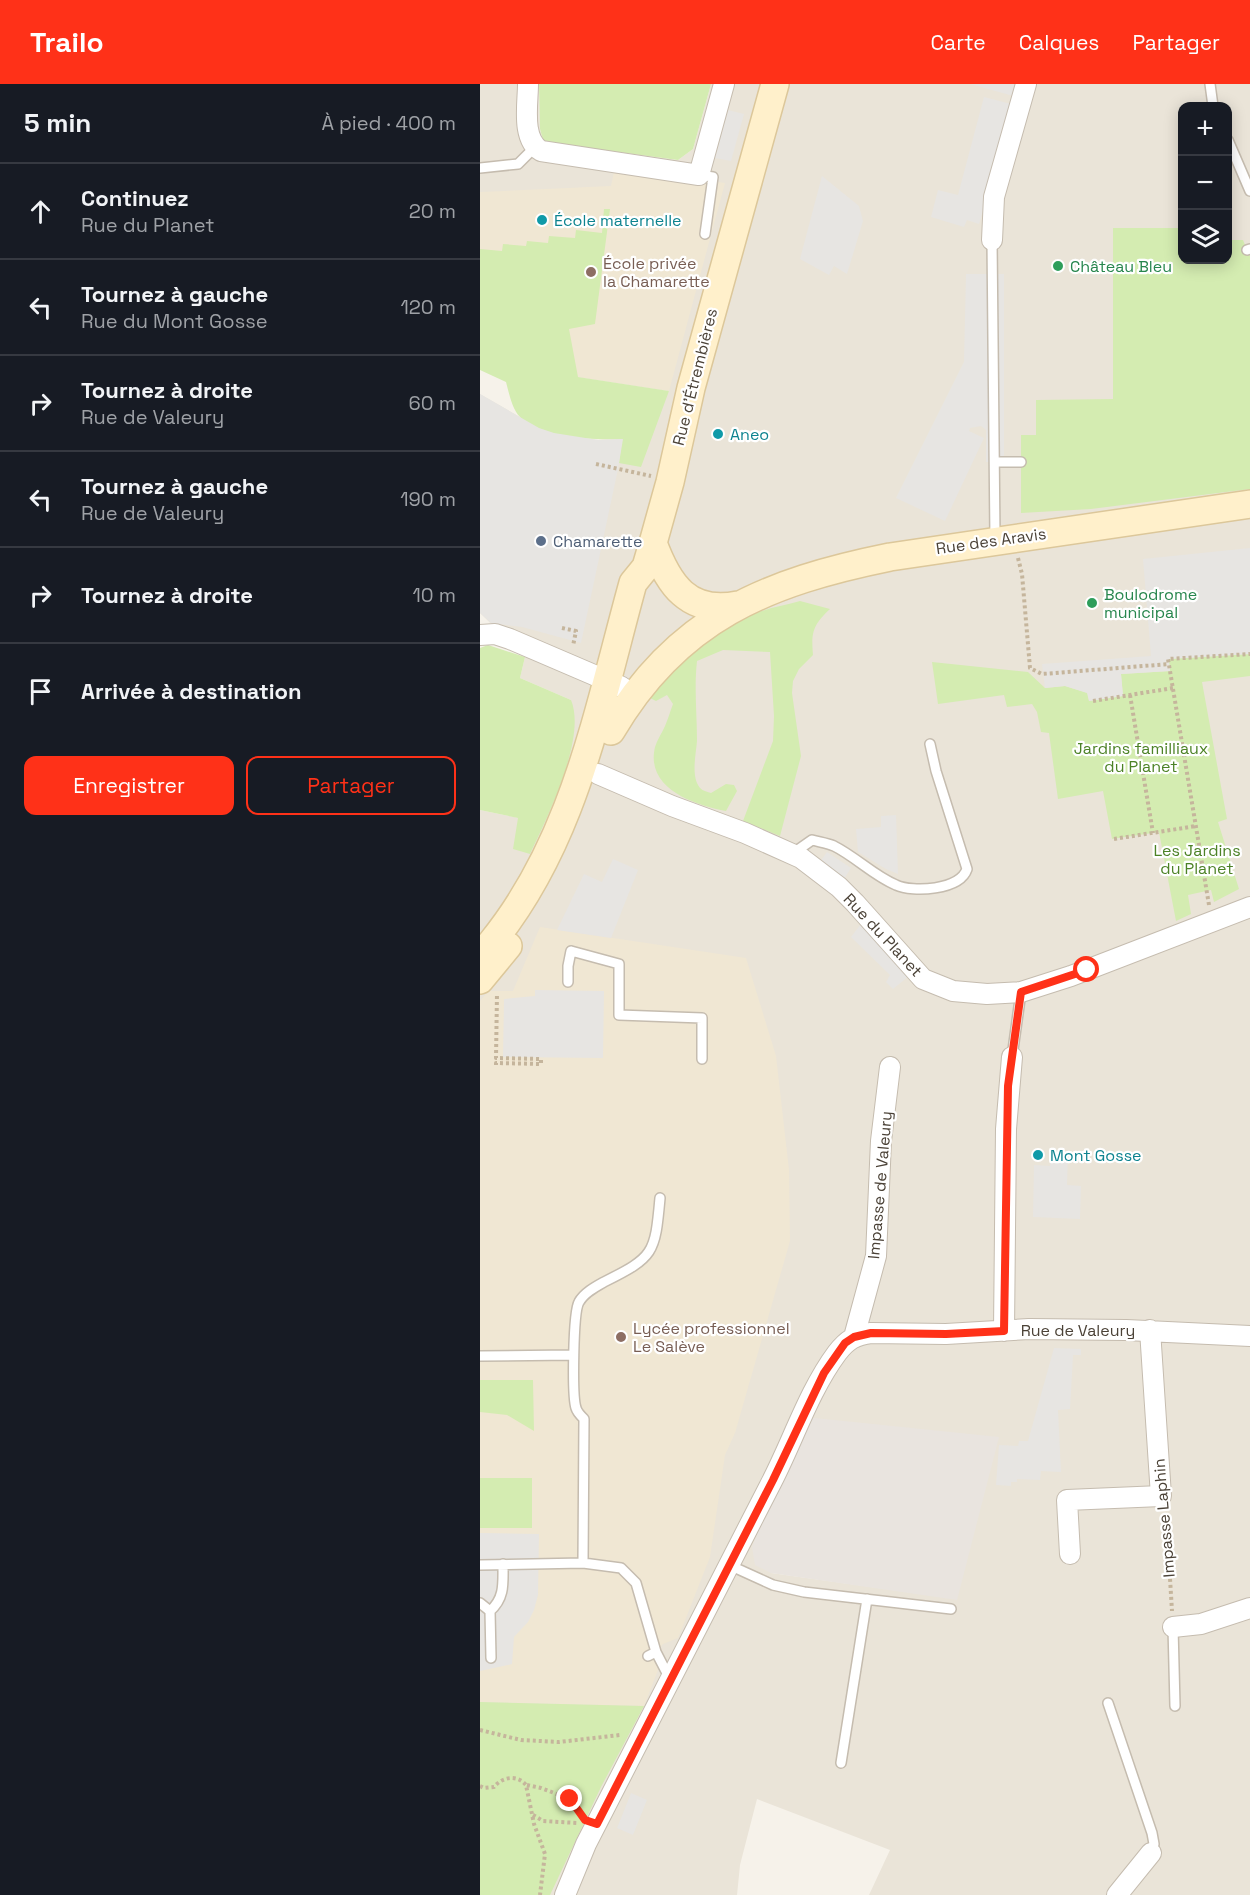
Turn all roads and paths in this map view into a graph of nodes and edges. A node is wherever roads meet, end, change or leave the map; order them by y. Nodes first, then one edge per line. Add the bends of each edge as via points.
1 (528, 84) edge
2 (724, 84) edge
3 (775, 84) edge
4 (1026, 84) edge
5 (1210, 84) edge
6 (1213, 102) edge
7 (534, 147) junction
8 (1232, 151) edge
9 (480, 168) edge
10 (699, 175) junction
11 (1250, 191) edge
12 (705, 234) dead end
13 (992, 240) joint
14 (994, 462) junction
15 (1021, 462) dead end
16 (596, 464) dead end
17 (645, 475) dead end
18 (1250, 504) edge
19 (995, 541) junction
20 (649, 555) junction
21 (1020, 567) dead end
22 (739, 604) junction
23 (562, 628) dead end
24 (480, 635) edge
25 (574, 641) dead end
26 (1250, 654) edge
27 (1169, 664) junction
28 (615, 683) junction
29 (1173, 688) junction
30 (1130, 695) junction
31 (1093, 701) dead end
32 (611, 731) junction
33 (930, 744) dead end
34 (598, 774) junction
35 (1196, 826) junction
36 (1153, 833) junction
37 (1114, 839) dead end
38 (792, 854) junction
39 (1250, 907) edge
40 (1211, 921) junction
41 (480, 956) edge
42 (568, 982) dead end
43 (489, 986) edge
44 (1021, 992) junction
45 (1011, 1057) joint
46 (702, 1059) dead end
47 (496, 1065) dead end
48 (890, 1067) dead end
49 (660, 1198) dead end
50 (1150, 1330) junction
51 (1004, 1331) junction
52 (1250, 1336) edge
53 (854, 1337) junction
54 (480, 1356) edge
55 (573, 1356) junction
56 (1161, 1496) junction
57 (1070, 1554) dead end
58 (583, 1563) junction
59 (503, 1564) junction
60 (480, 1565) edge
61 (729, 1565) junction
62 (867, 1599) junction
63 (480, 1603) edge
64 (1250, 1608) edge
65 (951, 1609) dead end
66 (490, 1611) junction
67 (1173, 1627) junction
68 (487, 1652) edge
69 (670, 1679) junction
70 (1108, 1703) dead end
71 (1175, 1706) dead end
72 (480, 1730) edge
73 (641, 1738) junction
74 (841, 1763) dead end
75 (526, 1785) junction
76 (480, 1786) edge
77 (532, 1814) junction
78 (596, 1826) junction
79 (1152, 1853) joint
80 (540, 1895) edge
81 (565, 1895) edge
82 (1118, 1895) edge

1 - 7 street via 529,133
2 - 10 street
3 - 20 main road, Rue d'Étrembières
4 - 13 street via 994,197
5 - 6 lane
7 - 9 lane via 518,164
7 - 10 street via 545,152
8 - 11 lane
10 - 12 lane via 713,177
13 - 14 lane
14 - 15 lane
14 - 19 lane
16 - 17 path
18 - 19 main road, Rue des Aravis
19 - 22 main road, Rue des Aravis via 839,568
20 - 22 main road via 687,597 707,606
20 - 28 main road, Rue d'Étrembières via 649,586
21 - 27 path via 1030,668 1042,674
22 - 32 main road via 694,633 661,662 631,698
23 - 25 path via 576,631
24 - 28 street via 502,636
26 - 27 path via 1168,659
27 - 29 path
28 - 32 main road, Rue d'Étrembières
28 - 41 main road, Rue d'Étrembières via 549,851 519,904
29 - 30 path
29 - 35 path
30 - 31 path
30 - 36 path
32 - 34 main road, Rue d'Étrembières
33 - 38 lane via 967,869 959,881 939,888 898,886 832,845 812,840
34 - 38 street, Rue du Planet
34 - 43 main road, Rue d'Étrembières via 570,844
35 - 36 path
35 - 40 path
36 - 37 path
38 - 44 street, Rue du Planet via 839,887 923,979 953,991
39 - 40 street, Rue du Planet
40 - 44 street, Rue du Planet
42 - 46 lane via 571,951 619,964 619,1015 702,1018
43 - 47 path via 496,1058 541,1059 541,1064
44 - 45 lane
45 - 51 street
48 - 53 street, Impasse de Valeury via 881,1141 876,1256
49 - 55 lane via 657,1233 649,1254 636,1266 592,1288 578,1304
50 - 51 street, Rue de Valeury
50 - 52 street, Rue de Valeury
50 - 56 street, Impasse Laphin
51 - 53 street, Rue de Valeury via 889,1332
53 - 61 street via 824,1373 785,1461
54 - 55 lane
55 - 58 lane via 576,1409 584,1419
56 - 57 street via 1067,1500
56 - 67 path, Impasse Laphin via 1166,1502
58 - 59 lane
58 - 69 lane via 621,1568 636,1583 652,1654
59 - 60 lane
59 - 66 lane via 503,1594
61 - 62 lane via 773,1585
61 - 69 street
62 - 65 lane
62 - 74 lane
63 - 66 lane
64 - 67 street via 1201,1624
66 - 68 lane
67 - 71 lane
69 - 73 street
70 - 79 lane via 1152,1833
72 - 73 path via 521,1740 559,1742 629,1734
73 - 78 street
75 - 76 path via 508,1777 494,1787
75 - 77 path
75 - 78 path via 570,1799 585,1820
77 - 78 path via 543,1821
77 - 80 path via 545,1854
78 - 81 street
79 - 82 street

